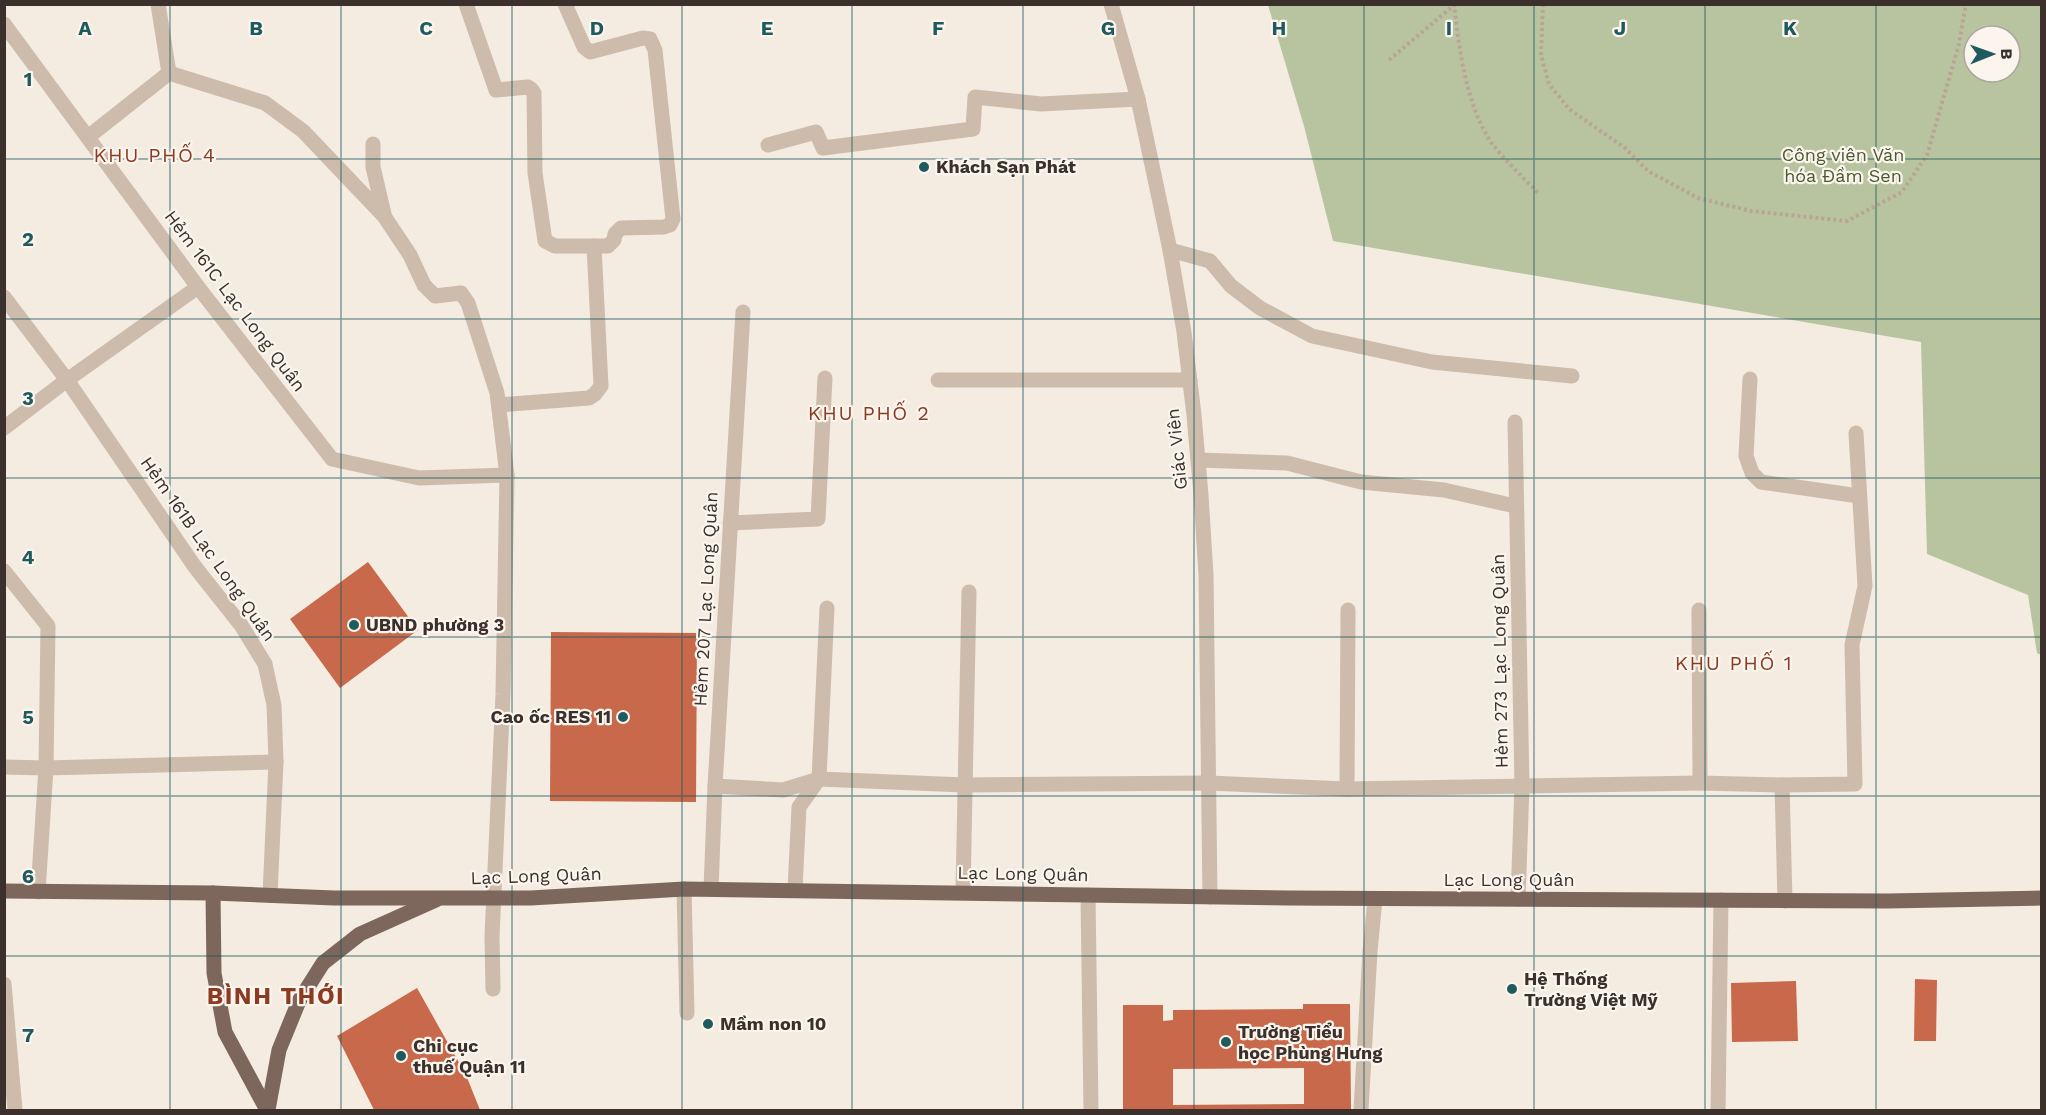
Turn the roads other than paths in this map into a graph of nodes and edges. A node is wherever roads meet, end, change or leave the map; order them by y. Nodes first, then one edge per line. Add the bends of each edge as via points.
1 (158, 4) edge
2 (466, 4) edge
3 (566, 4) edge
4 (1111, 4) edge
5 (4, 24) edge
6 (169, 73) junction
7 (1138, 99) junction
8 (88, 137) junction
9 (373, 144) dead end
10 (768, 145) dead end
11 (384, 216) junction
12 (594, 246) junction
13 (1170, 250) junction
14 (198, 286) junction
15 (4, 297) edge
16 (743, 312) dead end
17 (1572, 376) dead end
18 (825, 378) dead end
19 (67, 380) junction
20 (939, 380) dead end
21 (1190, 380) junction
22 (1750, 380) dead end
23 (500, 405) junction
24 (1515, 422) dead end
25 (4, 428) edge
26 (1856, 433) dead end
27 (1198, 460) junction
28 (507, 475) junction
29 (1859, 496) junction
30 (1515, 506) junction
31 (730, 523) junction
32 (4, 571) edge
33 (969, 592) dead end
34 (826, 608) dead end
35 (1348, 610) dead end
36 (1699, 610) dead end
37 (276, 762) junction
38 (4, 766) edge
39 (46, 768) junction
40 (819, 779) junction
41 (1209, 783) junction
42 (1700, 783) junction
43 (964, 785) junction
44 (1782, 785) junction
45 (715, 786) junction
46 (1522, 786) junction
47 (1347, 789) junction
48 (684, 889) junction
49 (711, 889) junction
50 (795, 890) junction
51 (4, 891) edge
52 (38, 892) junction
53 (963, 892) junction
54 (213, 893) junction
55 (270, 895) junction
56 (1088, 895) junction
57 (494, 897) junction
58 (1210, 897) junction
59 (442, 898) junction
60 (2042, 898) edge
61 (1375, 899) junction
62 (1518, 899) junction
63 (1722, 900) junction
64 (1785, 901) junction
65 (4, 984) edge
66 (493, 989) dead end
67 (687, 1013) dead end
68 (15, 1110) edge
69 (267, 1110) edge
70 (1091, 1110) edge
71 (1361, 1110) edge
72 (1718, 1110) edge

1 - 6 street
2 - 12 street via 496,90 528,87 534,93 535,173 545,241 555,246
3 - 12 street via 584,47 590,52 643,38 650,39 655,50 673,219 664,227 621,228 608,246
4 - 7 street, Giác Viên
5 - 8 street, Hẻm 161C Lạc Long Quân
6 - 8 street
6 - 11 street via 265,103 303,131
7 - 10 street via 1041,104 975,97 973,129 823,148 816,132
7 - 13 street, Giác Viên
8 - 14 street, Hẻm 161C Lạc Long Quân
9 - 11 street via 373,167
11 - 23 street via 424,285 435,296 461,293 468,303
12 - 23 street via 600,386 589,398
13 - 17 street via 1210,261 1232,286 1260,308 1312,336 1432,362
13 - 21 street, Giác Viên
14 - 19 street
14 - 28 street, Hẻm 161C Lạc Long Quân via 332,459 419,478
15 - 19 street, Hẻm 161B Lạc Long Quân
16 - 31 street, Hẻm 207 Lạc Long Quân
18 - 31 street via 818,519
19 - 25 street
19 - 37 street, Hẻm 161B Lạc Long Quân via 265,664 274,705
20 - 21 street
21 - 27 street, Giác Viên
22 - 29 street via 1746,456 1752,473 1761,482
23 - 28 street
24 - 30 street, Hẻm 273 Lạc Long Quân
26 - 29 street
27 - 30 street via 1287,463 1361,482 1444,490
27 - 41 street, Giác Viên via 1206,575
28 - 57 street
29 - 44 street via 1864,586 1852,645 1855,784
30 - 46 street, Hẻm 273 Lạc Long Quân
31 - 45 street, Hẻm 207 Lạc Long Quân
32 - 39 street via 48,626
33 - 43 street
34 - 40 street
35 - 47 street
36 - 42 street
37 - 39 street
37 - 55 street, Hẻm 161B Lạc Long Quân
38 - 39 street
39 - 52 street
40 - 43 street
40 - 45 street via 783,790
40 - 50 street via 799,807
41 - 43 street
41 - 47 street
41 - 58 street, Giác Viên
42 - 44 street
42 - 46 street
43 - 53 street
44 - 64 street
45 - 49 street, Hẻm 207 Lạc Long Quân
46 - 47 street
46 - 62 street, Hẻm 273 Lạc Long Quân
48 - 49 main road, Lạc Long Quân
48 - 57 main road, Lạc Long Quân
48 - 67 street
49 - 50 main road, Lạc Long Quân
50 - 53 main road, Lạc Long Quân
51 - 52 main road, Lạc Long Quân
52 - 54 main road, Lạc Long Quân
53 - 56 main road, Lạc Long Quân
54 - 55 main road, Lạc Long Quân
54 - 69 main road via 214,973 225,1032
55 - 59 main road, Lạc Long Quân
56 - 58 main road, Lạc Long Quân
56 - 70 street
57 - 59 main road, Lạc Long Quân
57 - 66 street
58 - 61 main road, Lạc Long Quân
59 - 69 main road via 360,934 323,963 298,1000 279,1050
60 - 64 main road, Lạc Long Quân
61 - 62 main road, Lạc Long Quân
61 - 71 street
62 - 63 main road, Lạc Long Quân
63 - 64 main road, Lạc Long Quân
63 - 72 street
65 - 68 street

